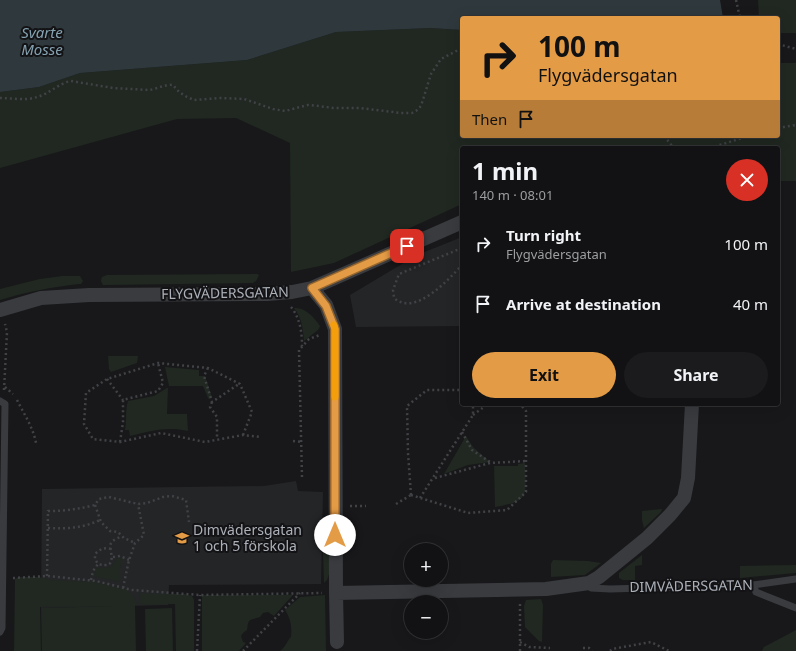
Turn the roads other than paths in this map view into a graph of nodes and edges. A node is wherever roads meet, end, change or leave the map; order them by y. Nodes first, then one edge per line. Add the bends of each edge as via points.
1 (460, 223) edge
2 (312, 288) junction
3 (1, 310) edge
4 (2, 402) edge
5 (692, 406) edge
6 (796, 579) edge
7 (589, 583) junction
8 (753, 585) junction
9 (336, 593) junction
10 (796, 608) edge
11 (0, 632) edge
12 (337, 642) dead end

1 - 2 street, FLYGVÄDERSGATAN
2 - 3 street, FLYGVÄDERSGATAN via 279,293 41,298
2 - 9 street via 326,306 335,329
4 - 11 lane
5 - 7 street, DIMVÄDERSGATAN via 688,478 684,498 647,538
6 - 8 lane, DIMVÄDERSGATAN
7 - 8 lane, DIMVÄDERSGATAN via 591,588
7 - 9 street, DIMVÄDERSGATAN via 546,589
8 - 10 lane via 756,592
9 - 12 street

